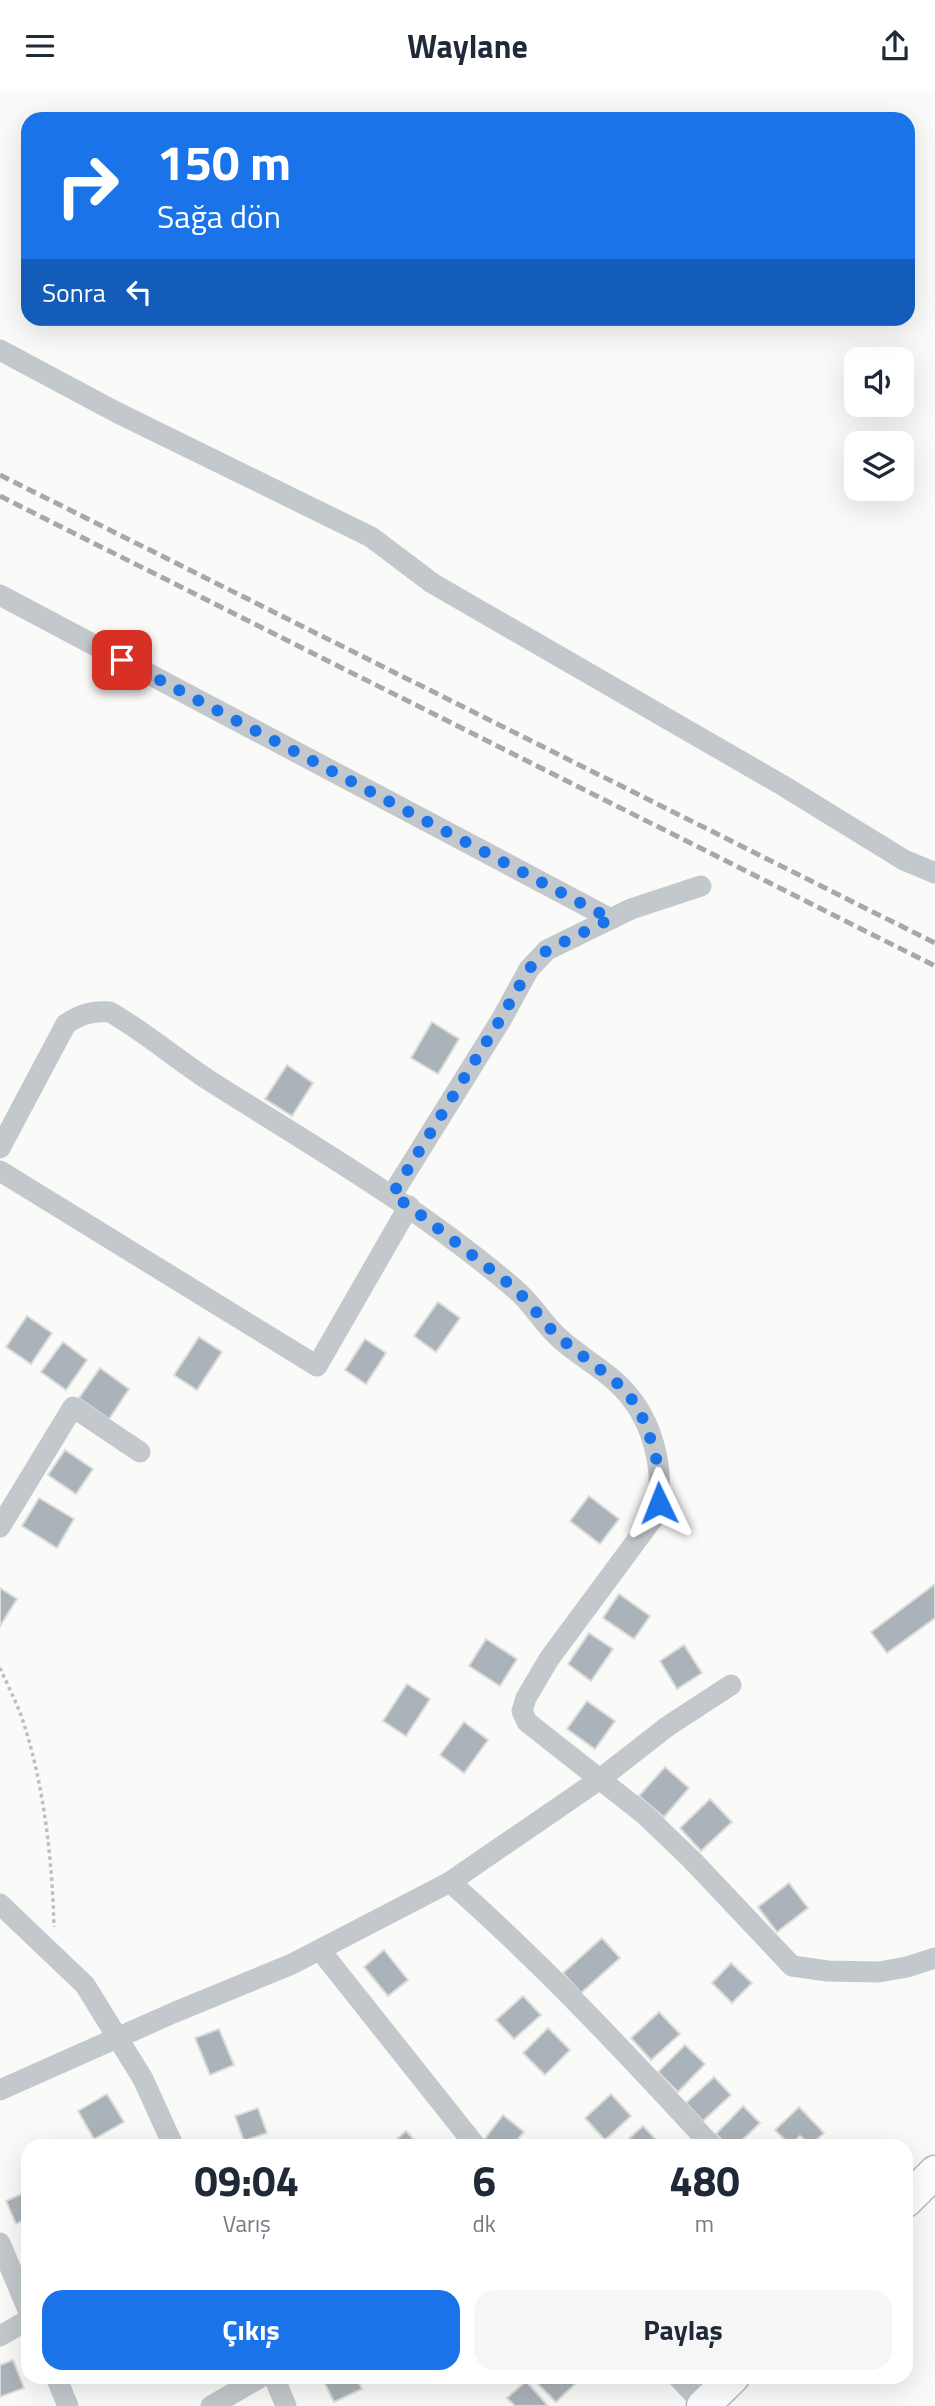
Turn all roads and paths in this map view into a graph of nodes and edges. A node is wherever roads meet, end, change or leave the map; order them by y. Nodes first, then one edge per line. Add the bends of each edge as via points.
1 (0, 351) edge
2 (0, 595) edge
3 (935, 873) edge
4 (701, 886) dead end
5 (611, 919) junction
6 (0, 1148) edge
7 (0, 1171) edge
8 (401, 1201) junction
9 (140, 1452) dead end
10 (0, 1527) edge
11 (0, 1668) edge
12 (731, 1685) dead end
13 (600, 1779) junction
14 (450, 1882) junction
15 (0, 1905) edge
16 (320, 1950) junction
17 (50, 1951) junction
18 (935, 1958) edge
19 (119, 2038) junction
20 (0, 2090) edge
21 (170, 2139) edge
22 (470, 2139) edge
23 (705, 2139) edge
24 (935, 2172) edge
25 (913, 2194) edge
26 (0, 2243) edge
27 (21, 2293) edge
28 (21, 2324) edge
29 (0, 2336) edge
30 (59, 2384) edge
31 (249, 2384) edge
32 (277, 2384) edge
33 (684, 2384) edge
34 (726, 2384) edge
35 (703, 2405) edge
36 (68, 2406) edge
37 (211, 2406) edge
38 (286, 2406) edge

1 - 3 street via 371,537 432,583 904,860
2 - 5 street
4 - 5 street
5 - 8 street via 547,950 529,969
6 - 8 street via 66,1024 93,1011 110,1012
7 - 8 street via 317,1366
8 - 13 street via 517,1290 556,1335 615,1381 646,1424 661,1486 654,1517 549,1659 522,1711 527,1722
9 - 10 street via 73,1407
11 - 17 path via 22,1717 51,1850 54,1927
12 - 13 street
13 - 14 street
13 - 18 street via 645,1814 792,1966 879,1972
14 - 16 street
14 - 23 street via 512,1937
15 - 17 street
16 - 19 street
16 - 22 street
17 - 19 street via 85,1985
19 - 20 street
19 - 21 street
24 - 25 main road
26 - 27 street
28 - 29 street
30 - 36 street
31 - 37 street
32 - 38 street
33 - 35 street
34 - 35 main road

